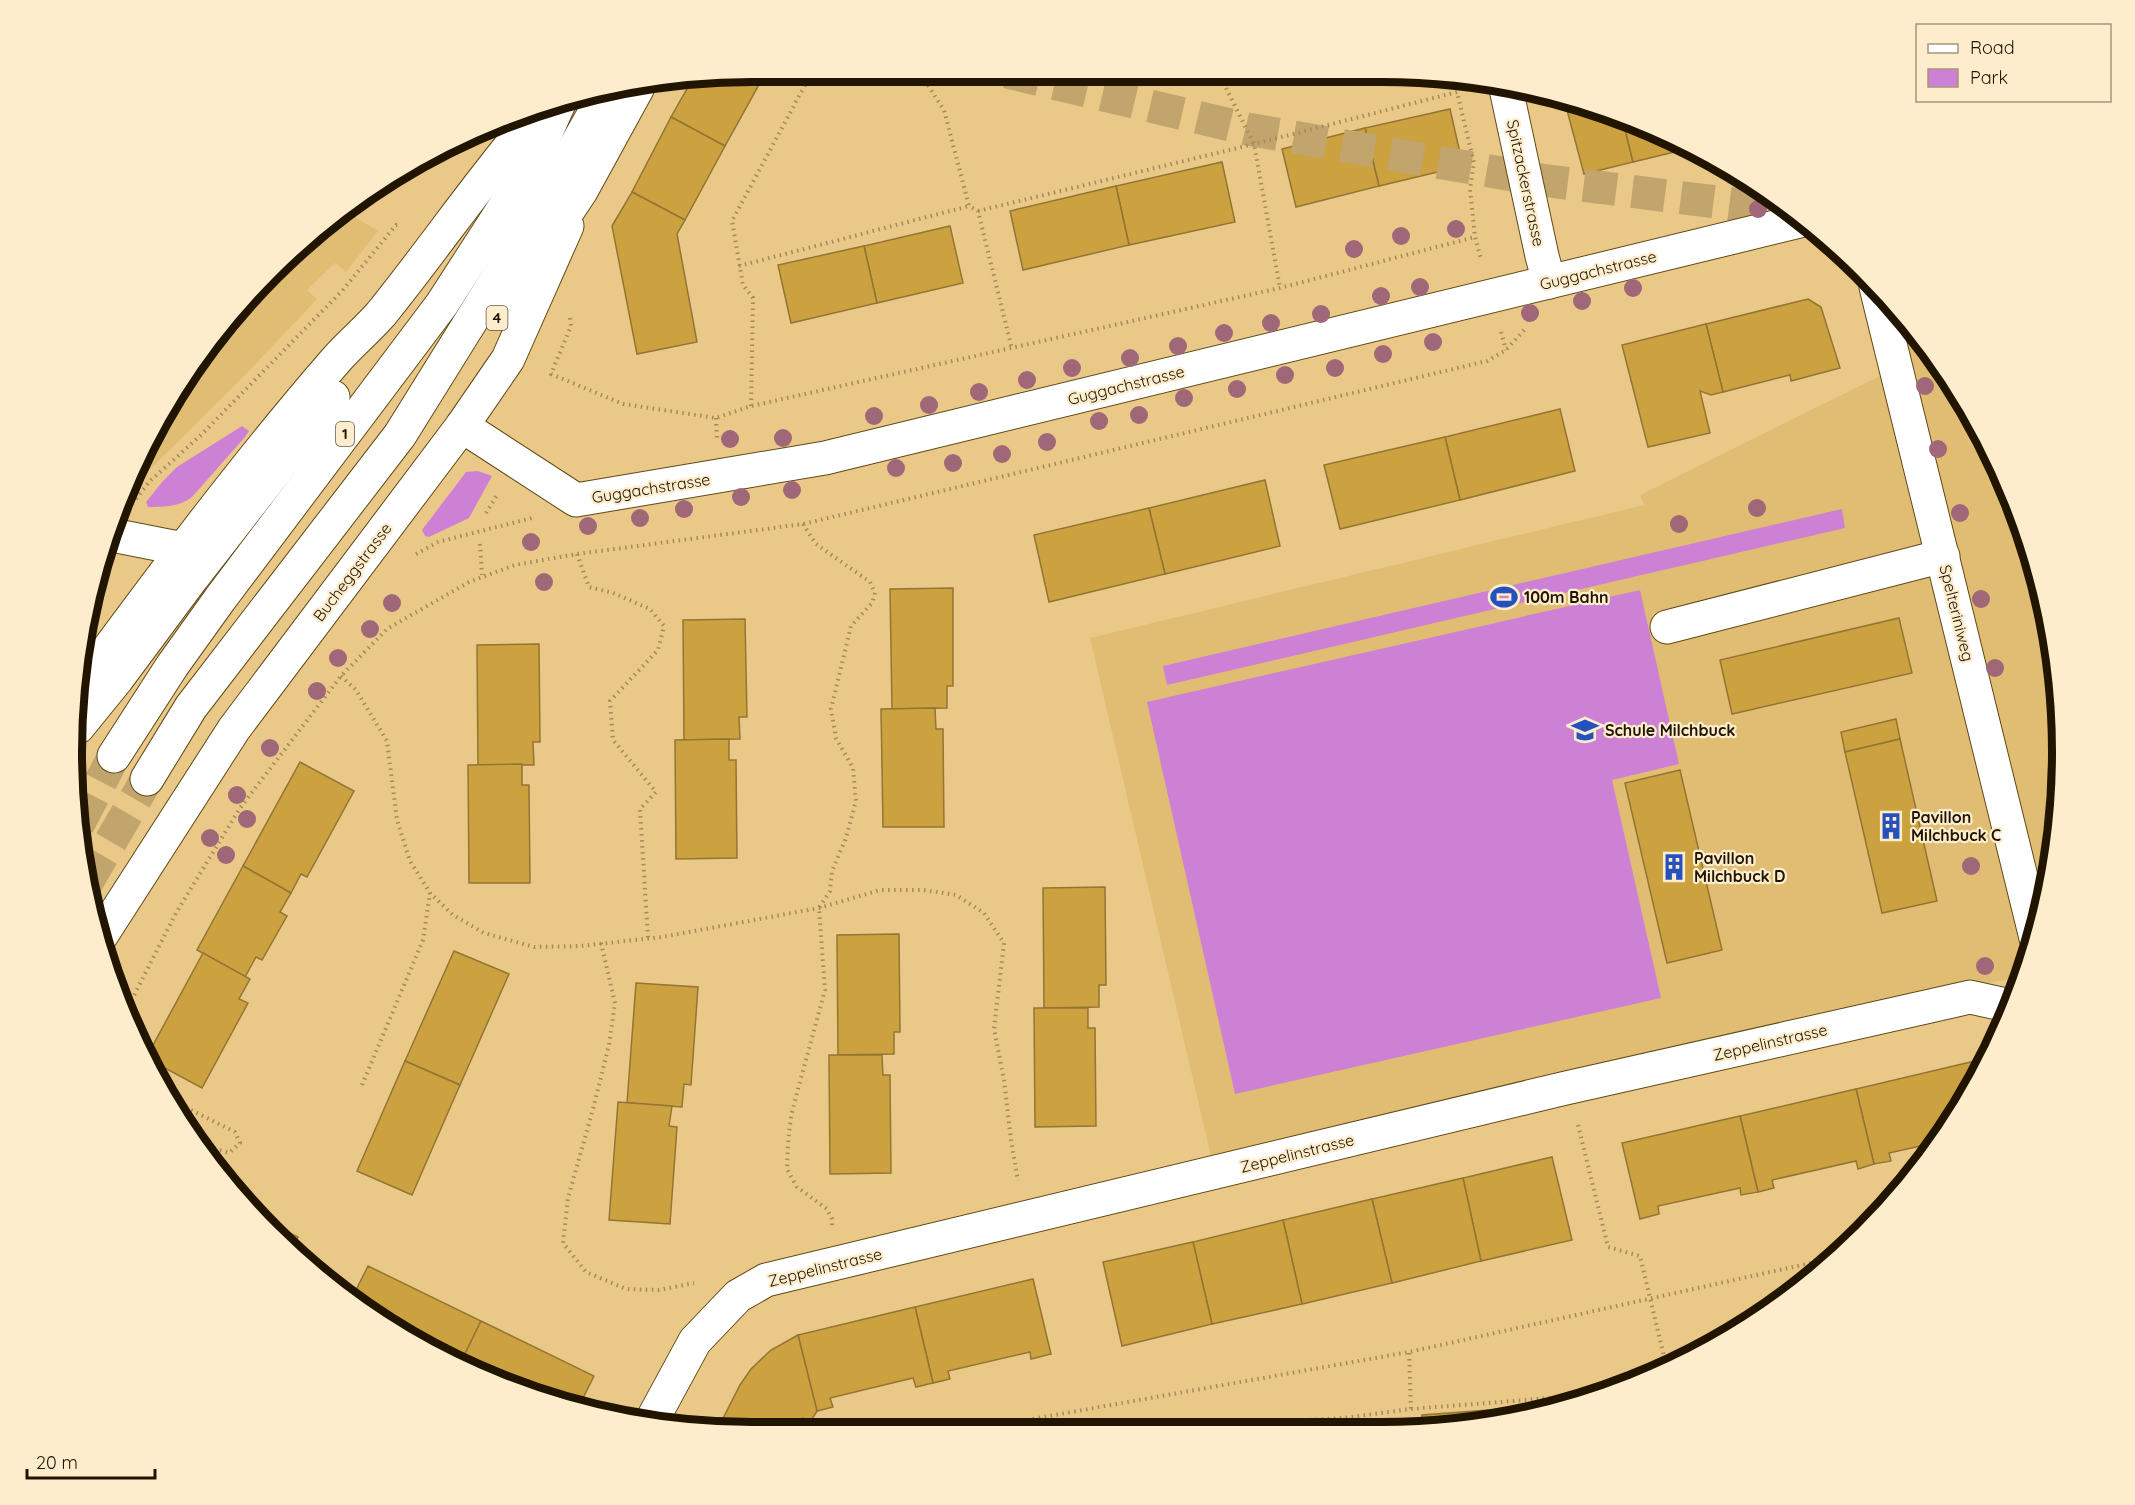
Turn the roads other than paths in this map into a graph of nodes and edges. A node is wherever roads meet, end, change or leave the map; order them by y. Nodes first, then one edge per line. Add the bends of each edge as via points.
1 (635, 93) edge
2 (1507, 94) edge
3 (602, 100) edge
4 (555, 112) edge
5 (531, 120) edge
6 (581, 191) junction
7 (1791, 222) edge
8 (1549, 282) junction
9 (1881, 305) edge
10 (380, 316) junction
11 (462, 426) junction
12 (400, 435) junction
13 (118, 536) edge
14 (183, 549) junction
15 (1943, 556) junction
16 (1667, 627) dead end
17 (87, 677) edge
18 (83, 720) edge
19 (114, 756) tunnel mouth
20 (147, 778) tunnel mouth
21 (2032, 920) edge
22 (106, 928) edge
23 (2003, 1004) edge
24 (655, 1415) edge

1 - 6 street, 4
2 - 8 street, Spitzackerstrasse
3 - 12 street via 535,218
4 - 19 street, 1 via 531,166 442,304 220,599
5 - 10 street
6 - 11 street, Bucheggstrasse via 508,359
6 - 12 street, 4 via 492,324
7 - 8 street, Guggachstrasse
8 - 11 street, Guggachstrasse via 825,458 576,500
9 - 15 street, Spelteriniweg
10 - 14 street via 338,358
10 - 18 street via 364,356
11 - 22 street, Bucheggstrasse via 234,729
12 - 20 street via 191,707
13 - 14 street
14 - 17 street
15 - 16 street
15 - 21 street, Spelteriniweg
23 - 24 street, Zeppelinstrasse via 1970,997 1554,1091 766,1280 738,1296 694,1341

